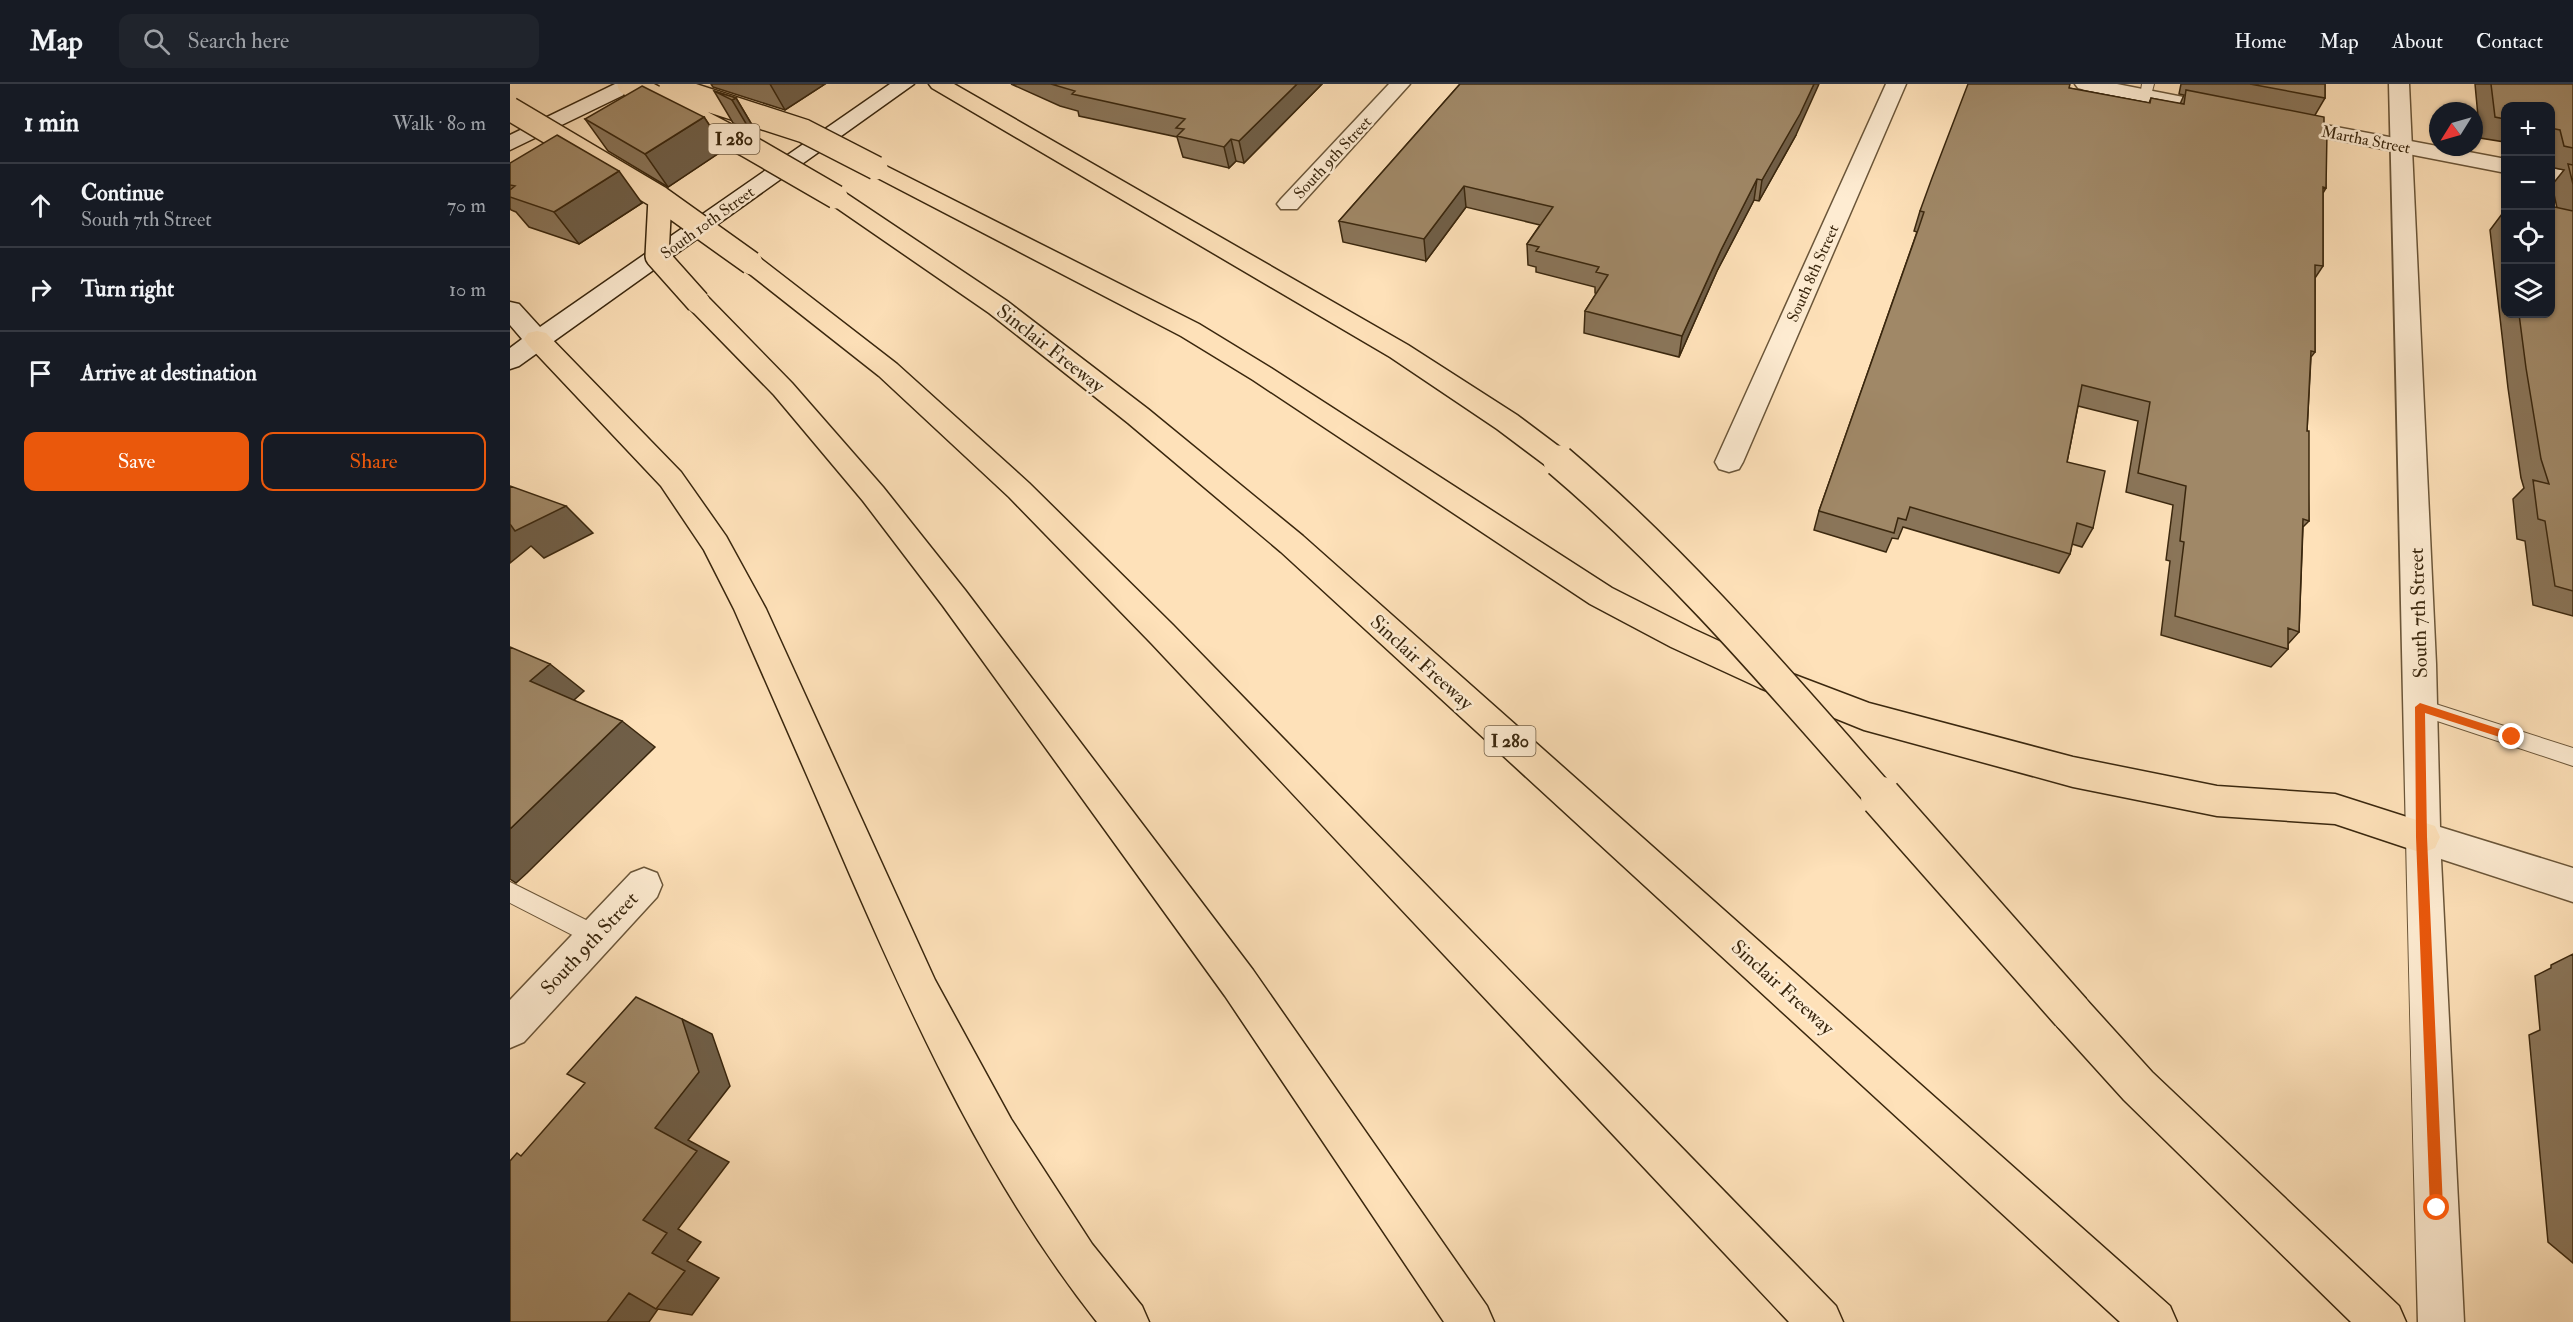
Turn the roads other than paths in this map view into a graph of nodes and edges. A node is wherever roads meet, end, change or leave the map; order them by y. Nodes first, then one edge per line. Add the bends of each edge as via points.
1 (630, 84) edge
2 (657, 84) edge
3 (904, 84) edge
4 (939, 84) edge
5 (1400, 84) edge
6 (1896, 84) edge
7 (2085, 84) edge
8 (2399, 84) edge
9 (2147, 90) edge
10 (510, 110) edge
11 (510, 143) edge
12 (2402, 146) junction
13 (2501, 165) edge
14 (2555, 176) edge
15 (2573, 179) edge
16 (660, 198) junction
17 (1288, 204) dead end
18 (510, 310) edge
19 (537, 339) junction
20 (510, 360) edge
21 (1729, 462) dead end
22 (2420, 707) junction
23 (2573, 757) edge
24 (2422, 837) junction
25 (644, 885) dead end
26 (2573, 885) edge
27 (510, 892) edge
28 (596, 936) junction
29 (510, 1029) edge
30 (1126, 1322) edge
31 (1471, 1322) edge
32 (1820, 1322) edge
33 (2154, 1322) edge
34 (2383, 1322) edge
35 (2441, 1322) edge

1 - 11 street
1 - 33 highway, Sinclair Freeway / I 280, bridge via 837,197 998,307 1138,416 1292,544
2 - 24 highway, bridge via 804,131 1190,330 1601,596 1770,679 1864,716 2073,772 2217,801 2335,809
3 - 19 street, South 10th Street
4 - 34 highway, bridge via 1398,351 1559,460 1620,513 1734,630 2138,1086
5 - 17 street, South 9th Street
6 - 21 street, South 8th Street
7 - 9 street, Martha Street
8 - 12 street, South 7th Street
9 - 12 street, Martha Street via 2256,118
10 - 16 highway, bridge
12 - 13 street, Martha Street
12 - 22 street, South 7th Street
14 - 15 street
16 - 31 highway, bridge via 657,256 783,389 873,494 954,598 1239,983
16 - 32 highway, bridge via 888,370 1019,490 1162,634
18 - 19 street
19 - 20 street, South 10th Street
19 - 30 highway via 671,479 715,544 750,609 937,1023 996,1134 1076,1260
22 - 23 lane
22 - 24 street, South 7th Street
24 - 26 street
24 - 35 street, South 7th Street
25 - 28 street, South 9th Street
27 - 28 lane
28 - 29 street, South 9th Street

